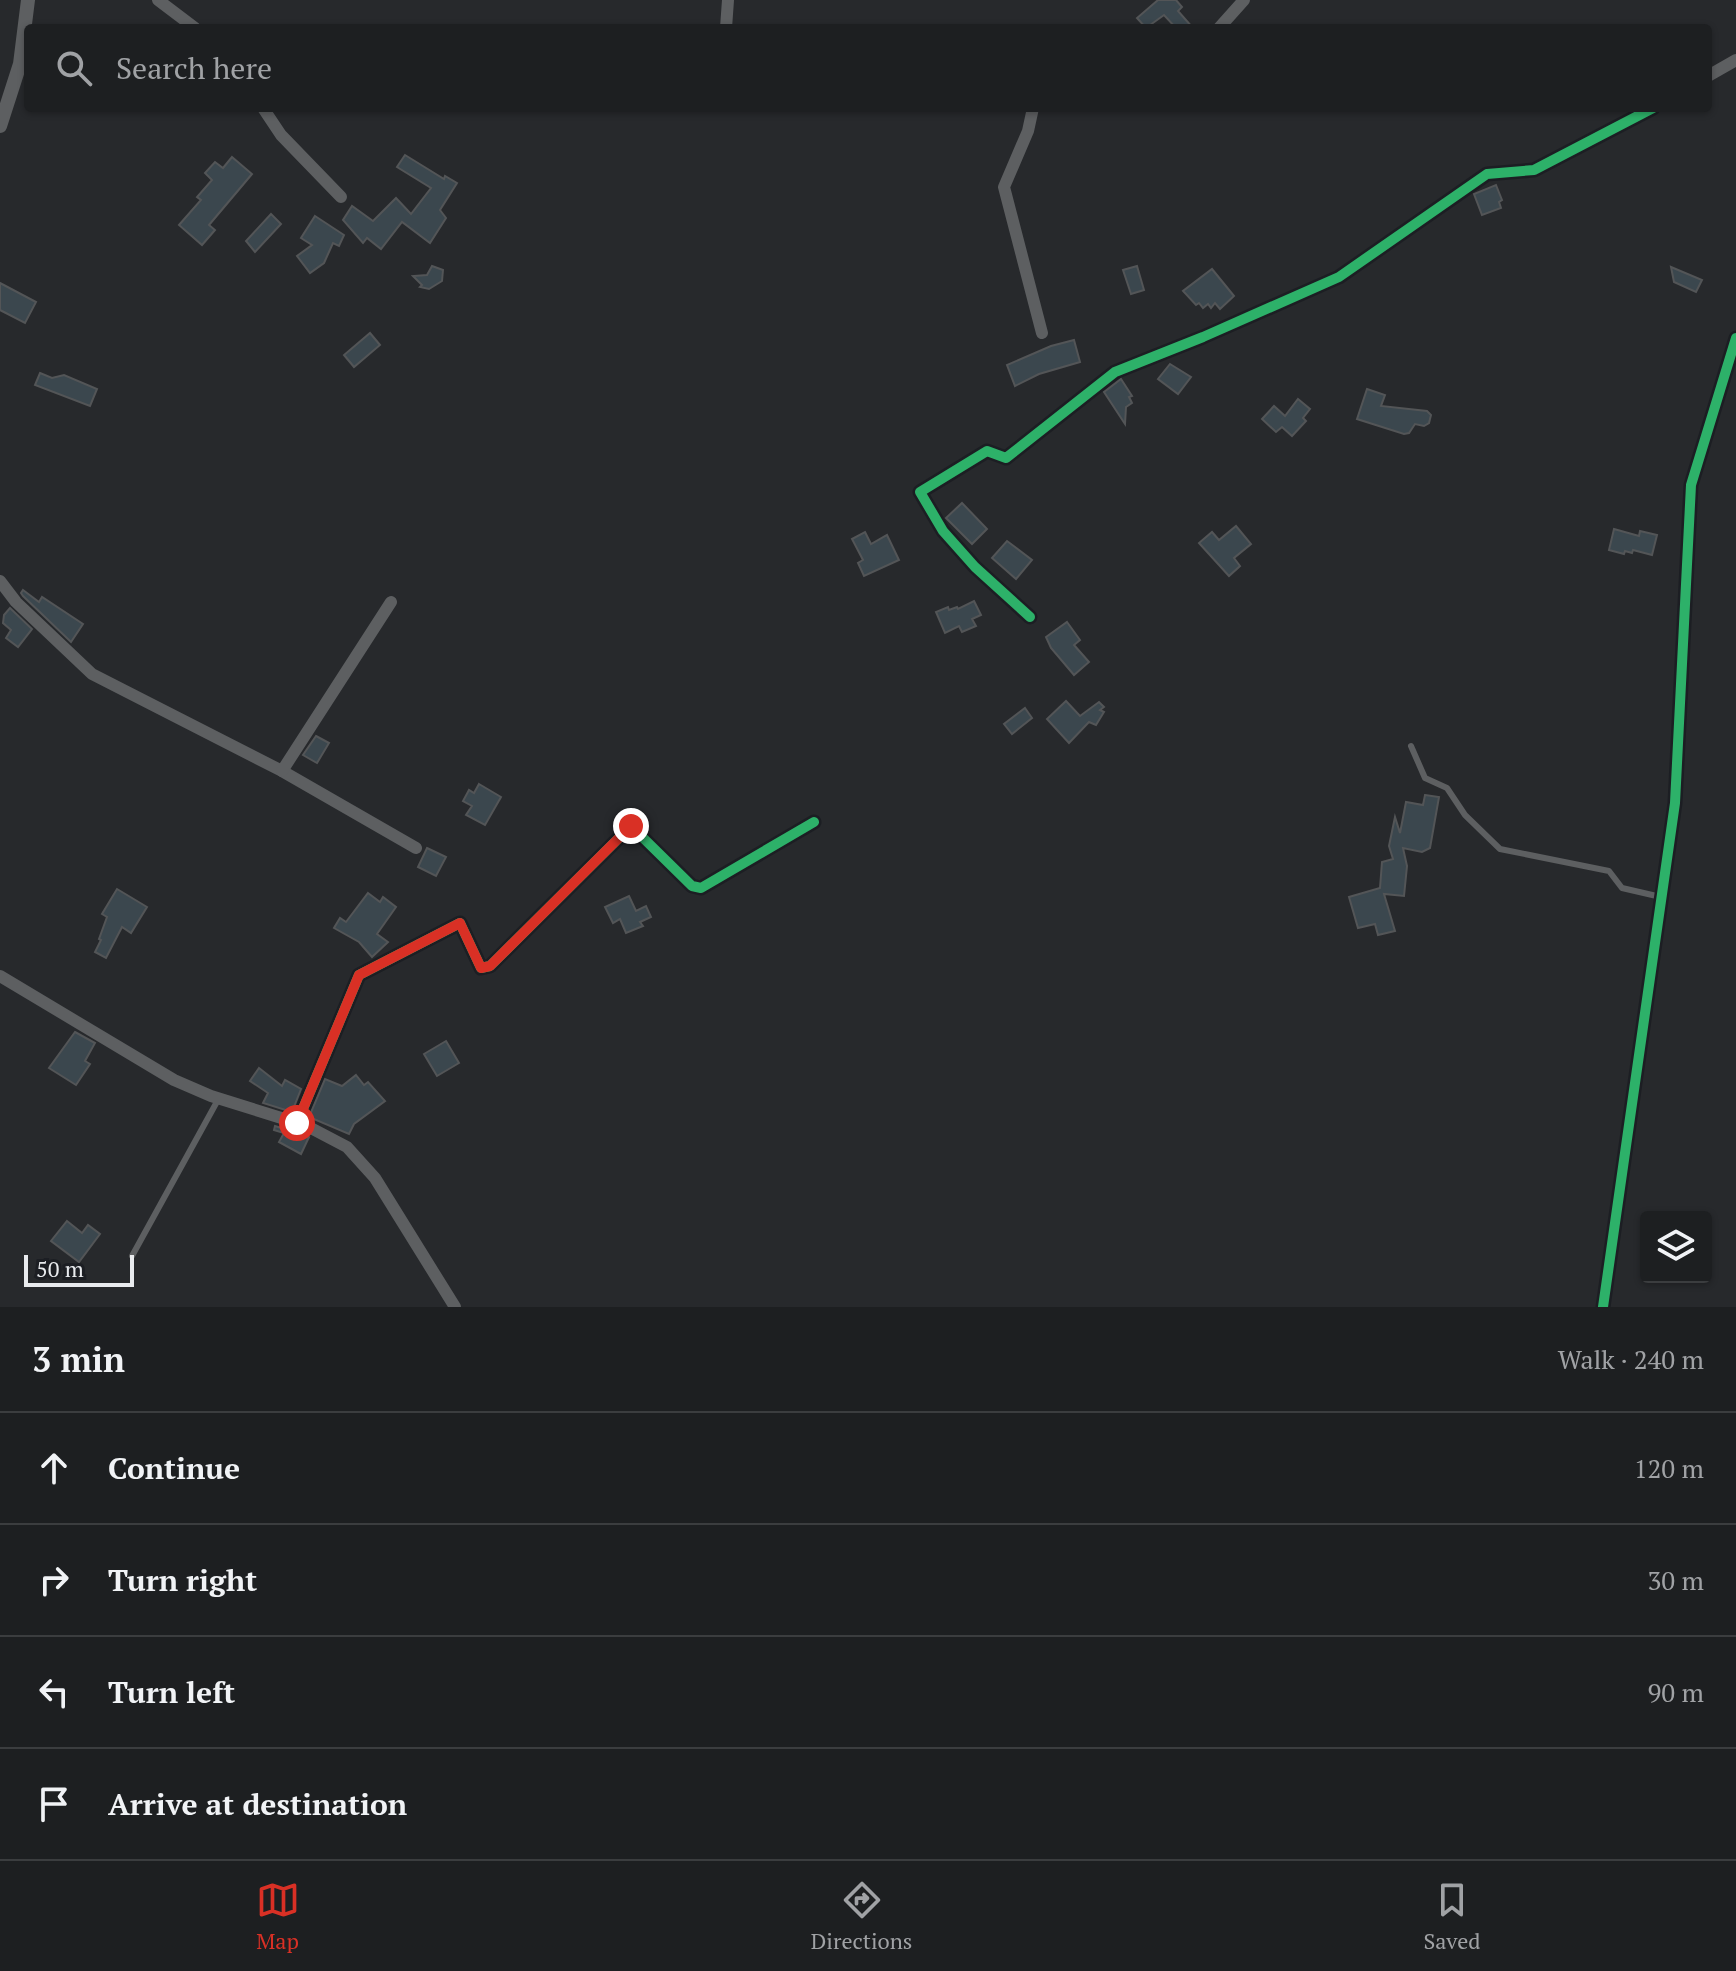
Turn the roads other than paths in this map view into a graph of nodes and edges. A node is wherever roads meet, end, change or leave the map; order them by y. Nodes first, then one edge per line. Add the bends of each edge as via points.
1 (28, 0) edge
2 (158, 0) edge
3 (728, 0) edge
4 (1244, 0) edge
5 (25, 24) edge
6 (190, 24) edge
7 (726, 24) edge
8 (1223, 24) edge
9 (24, 32) edge
10 (1736, 60) edge
11 (1712, 74) edge
12 (266, 112) edge
13 (1032, 112) edge
14 (1645, 112) edge
15 (0, 126) edge
16 (341, 197) dead end
17 (1042, 333) dead end
18 (1736, 338) edge
19 (0, 581) edge
20 (391, 602) dead end
21 (1030, 617) dead end
22 (1411, 746) dead end
23 (282, 771) junction
24 (814, 822) dead end
25 (416, 848) dead end
26 (1661, 897) junction
27 (0, 976) edge
28 (219, 1098) junction
29 (297, 1123) junction
30 (132, 1256) dead end
31 (455, 1307) edge
32 (1603, 1307) edge

1 - 5 street
2 - 6 street
3 - 7 street
4 - 8 street
9 - 15 street via 20,64
10 - 11 street
12 - 16 street
13 - 17 street via 1004,187
14 - 21 street via 1534,170 1487,174 1339,277 1115,372 1006,458 987,451 920,492 943,531
18 - 26 street via 1691,485 1675,803
19 - 23 street via 92,674
20 - 23 street
22 - 26 lane via 1425,778 1447,788 1465,815 1500,849 1609,871 1622,888
23 - 25 street
24 - 29 street via 701,888 692,886 631,826 490,966 481,968 460,923 359,975
26 - 32 street
27 - 28 street via 174,1080
28 - 29 street
28 - 30 lane
29 - 31 street via 360,1159

